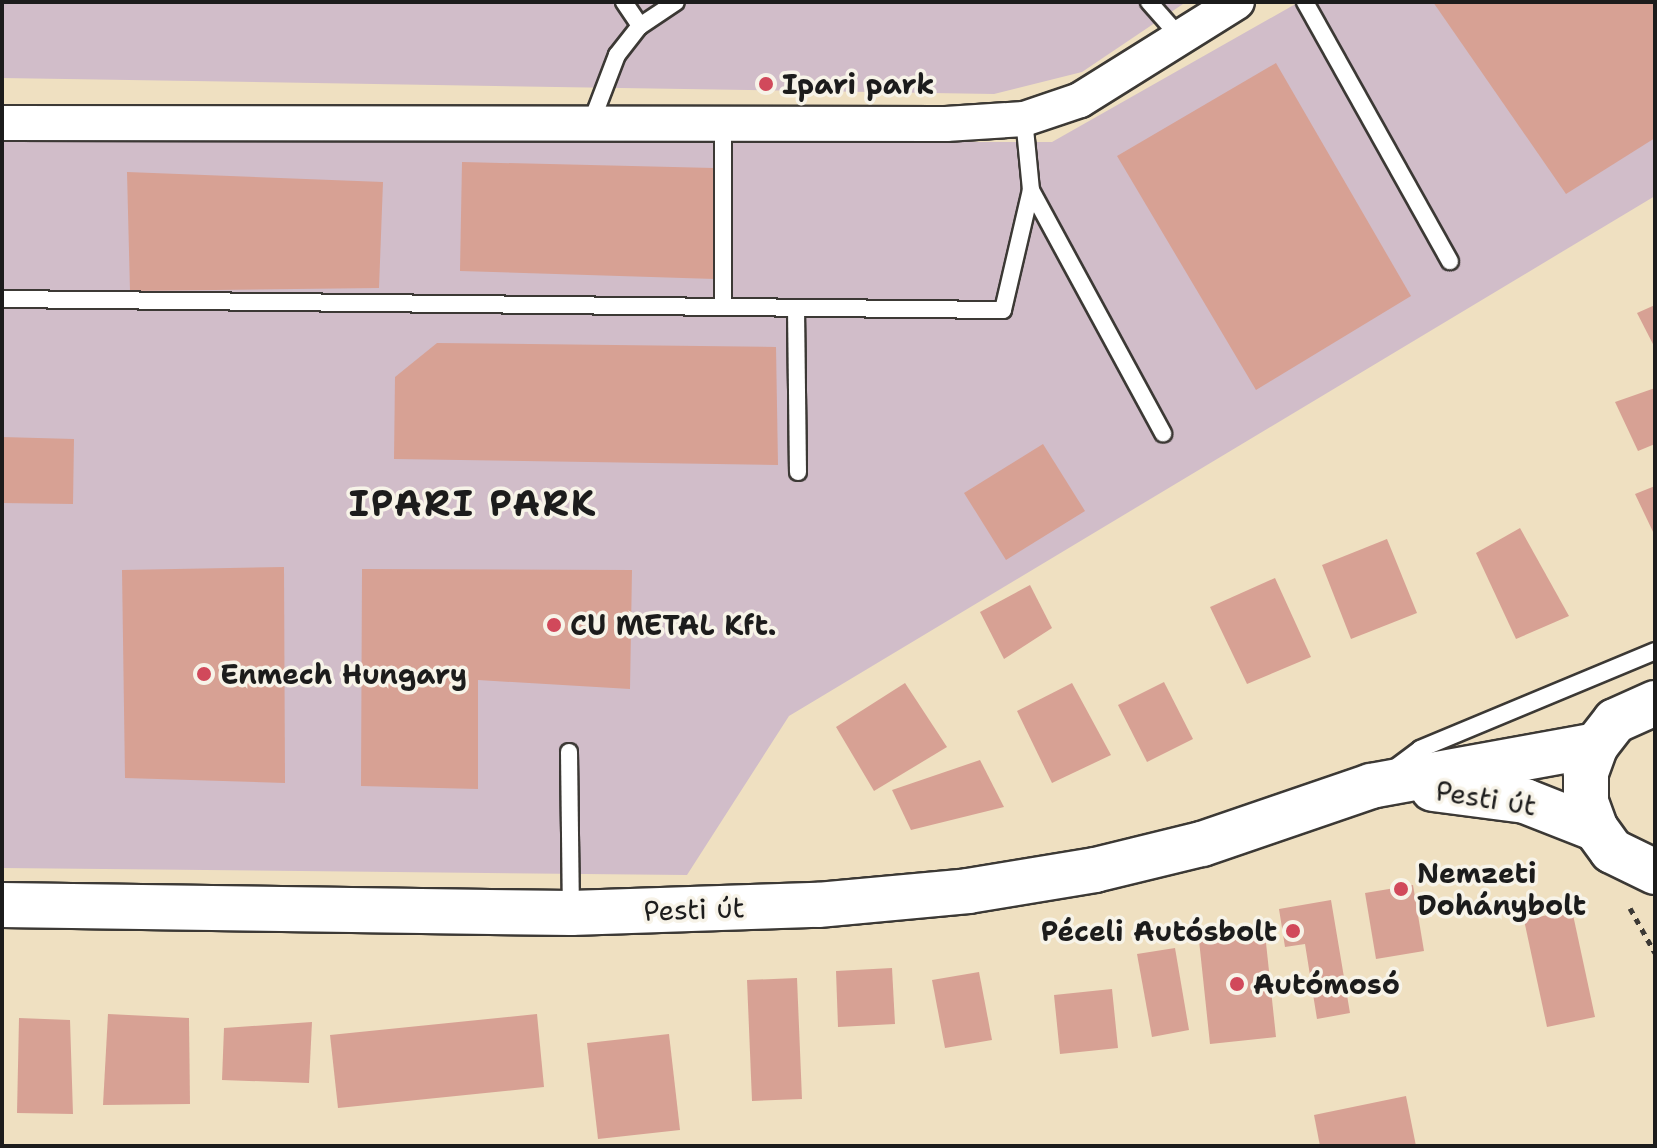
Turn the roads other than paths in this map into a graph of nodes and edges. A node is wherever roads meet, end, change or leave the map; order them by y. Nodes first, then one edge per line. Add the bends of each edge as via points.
1 (624, 2) edge
2 (676, 2) edge
3 (1149, 2) edge
4 (1237, 2) edge
5 (1305, 2) edge
6 (640, 26) junction
7 (1180, 37) junction
8 (1024, 119) junction
9 (2, 123) edge
10 (591, 123) junction
11 (723, 124) junction
12 (1031, 190) junction
13 (1450, 261) dead end
14 (2, 299) edge
15 (723, 307) junction
16 (796, 309) junction
17 (1163, 433) dead end
18 (798, 472) dead end
19 (1655, 651) edge
20 (1655, 703) edge
21 (1596, 745) junction
22 (569, 752) dead end
23 (1371, 786) junction
24 (1596, 829) junction
25 (1649, 878) edge
26 (2, 905) edge
27 (571, 913) junction

1 - 6 lane
2 - 6 lane
3 - 7 lane
4 - 7 street
5 - 13 lane
6 - 10 lane via 617,55
7 - 8 street via 1080,100
8 - 11 street
8 - 12 lane
9 - 10 street
10 - 11 street
11 - 15 lane
12 - 16 lane via 1003,310
12 - 17 lane
14 - 15 lane
15 - 16 lane
16 - 18 lane
19 - 23 lane via 1420,749
20 - 21 main road via 1615,721
21 - 23 main road, Pesti út
21 - 24 main road via 1586,773 1586,802
22 - 27 lane
23 - 24 main road, Pesti út via 1486,793 1568,814
23 - 27 main road, Pesti út via 1202,844 1095,870 968,891 818,905
24 - 25 main road via 1612,851
26 - 27 main road, Pesti út

